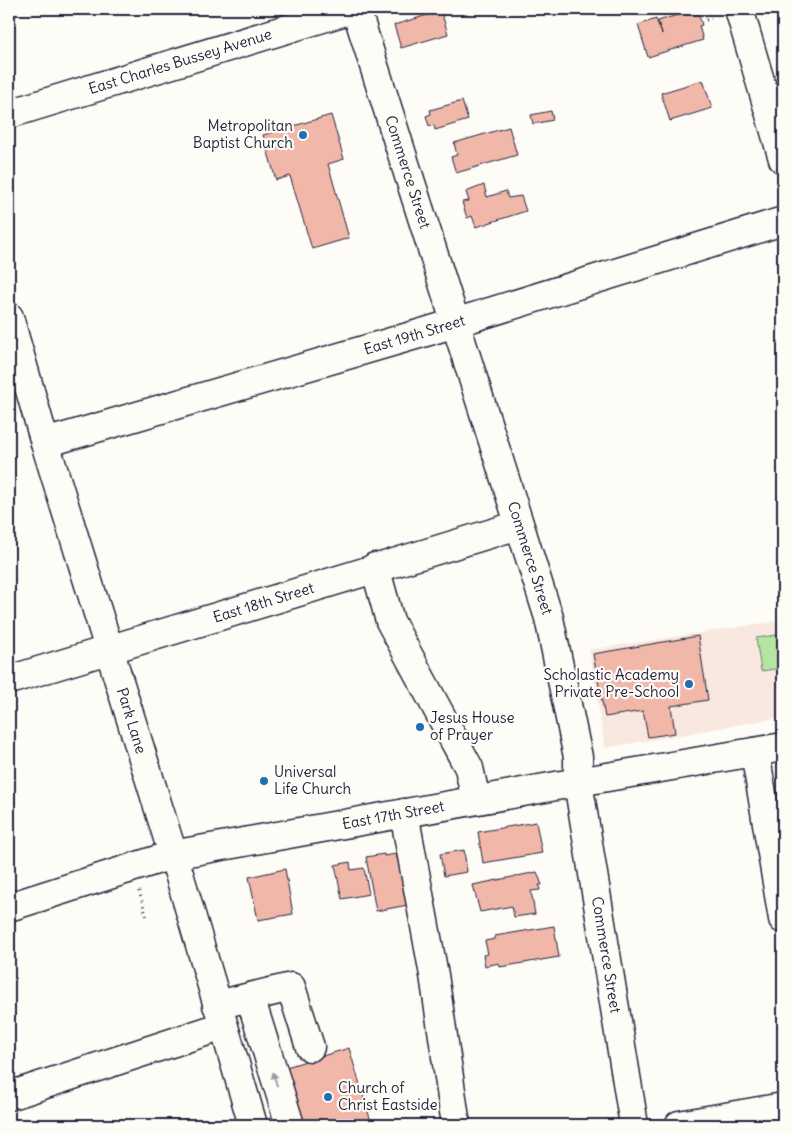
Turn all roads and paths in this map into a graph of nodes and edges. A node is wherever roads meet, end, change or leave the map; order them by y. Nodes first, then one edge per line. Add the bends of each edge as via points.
1 (352, 9) edge
2 (356, 9) edge
3 (739, 9) edge
4 (711, 18) dead end
5 (706, 20) dead end
6 (9, 114) edge
7 (783, 159) edge
8 (783, 221) edge
9 (9, 317) edge
10 (456, 322) junction
11 (45, 442) junction
12 (519, 525) junction
13 (375, 567) junction
14 (110, 650) junction
15 (9, 680) edge
16 (783, 747) edge
17 (755, 752) junction
18 (578, 782) junction
19 (476, 800) junction
20 (404, 812) junction
21 (172, 855) junction
22 (137, 883) dead end
23 (9, 907) edge
24 (147, 918) dead end
25 (783, 919) edge
26 (250, 997) junction
27 (220, 1016) junction
28 (310, 1047) dead end
29 (9, 1096) edge
30 (783, 1107) edge
31 (253, 1125) edge
32 (290, 1125) edge
33 (456, 1125) edge
34 (634, 1125) edge
35 (679, 1125) edge

1 - 6 street, East Charles Bussey Avenue
2 - 10 street, Commerce Street
3 - 7 street
4 - 5 path
8 - 10 street, East 19th Street
9 - 11 street, Park Lane
10 - 11 street, East 19th Street
10 - 12 street, Commerce Street
11 - 14 street, Park Lane
12 - 13 street, East 18th Street
12 - 18 street, Commerce Street via 549,618 578,757
13 - 14 street, East 18th Street
13 - 19 street via 390,621 469,768
14 - 15 street, East 18th Street
14 - 21 street, Park Lane
16 - 17 street, East 17th Street
17 - 18 street, East 17th Street
17 - 25 street
18 - 19 street, East 17th Street
18 - 34 street, Commerce Street
19 - 20 street, East 17th Street
20 - 21 street, East 17th Street
20 - 33 street via 434,975
21 - 23 street, East 17th Street
21 - 27 street, Park Lane
22 - 24 path
26 - 27 street
26 - 28 street via 291,987
32 -> 26 street
27 - 29 street
27 - 31 street, Park Lane
30 - 35 street

